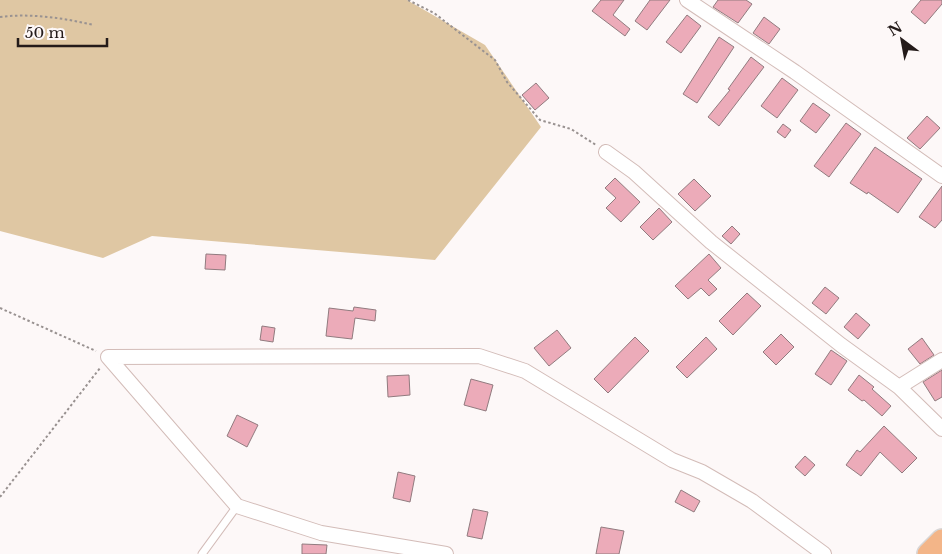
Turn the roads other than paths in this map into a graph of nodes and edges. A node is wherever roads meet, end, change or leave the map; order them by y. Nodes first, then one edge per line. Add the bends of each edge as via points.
1 (686, 0) edge
2 (606, 152) road end
3 (942, 176) edge
4 (942, 360) edge
5 (899, 387) junction
6 (942, 429) edge
7 (236, 506) junction
8 (942, 540) edge
9 (202, 554) edge
10 (446, 554) edge
11 (824, 554) edge
12 (928, 554) edge

1 - 3 street
2 - 5 street via 634,172 711,242 840,345
4 - 5 street
5 - 6 street
7 - 9 lane
7 - 10 street via 321,533
7 - 11 street via 108,357 479,356 526,371 672,460 702,472 752,501
8 - 12 main road

